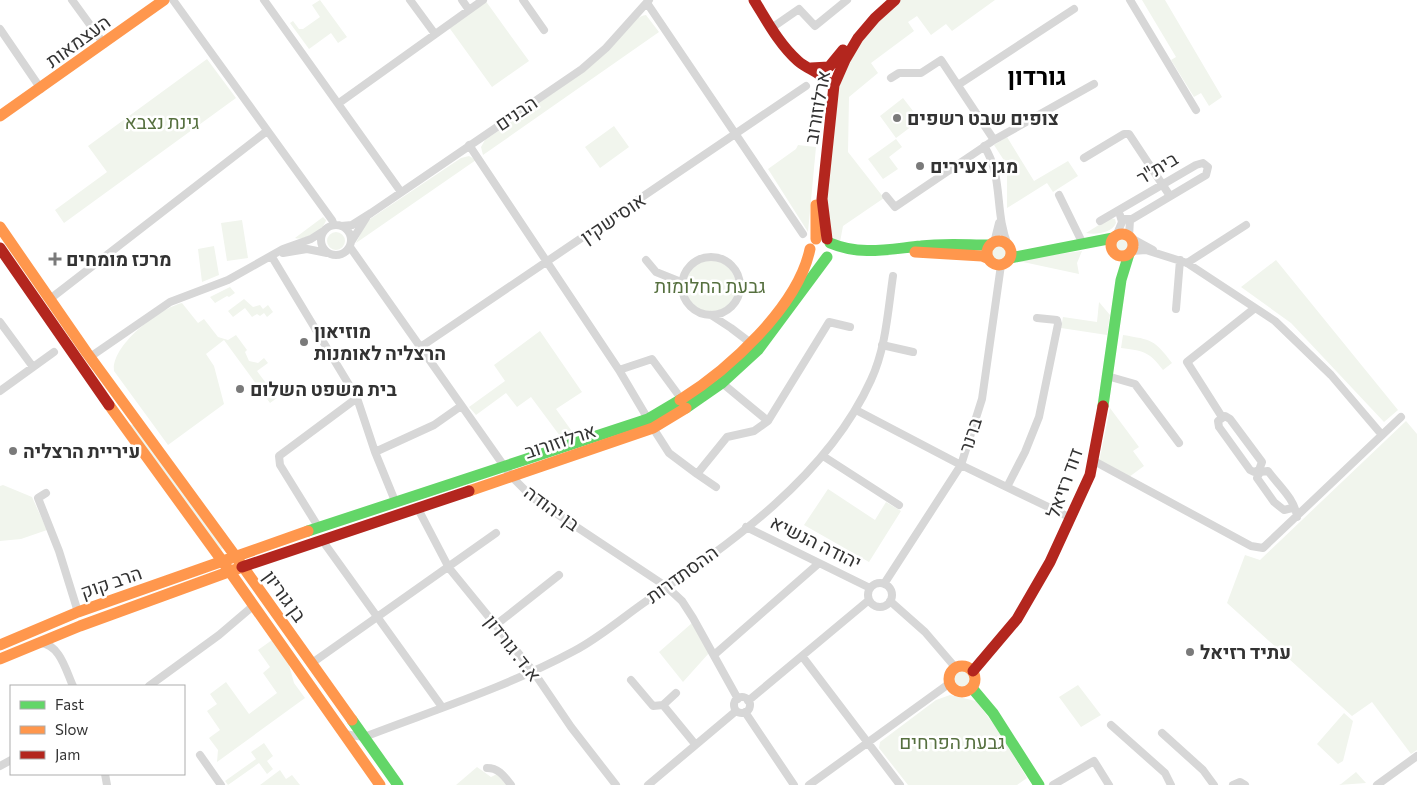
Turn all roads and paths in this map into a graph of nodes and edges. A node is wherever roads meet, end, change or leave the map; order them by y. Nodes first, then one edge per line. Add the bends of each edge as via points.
1 (72, 0) edge
2 (164, 0) edge
3 (173, 0) edge
4 (264, 0) edge
5 (410, 0) edge
6 (462, 0) edge
7 (483, 0) edge
8 (523, 0) edge
9 (754, 0) edge
10 (847, 0) edge
11 (885, 0) edge
12 (895, 0) edge
13 (1130, 0) edge
14 (648, 2) edge
15 (1074, 9) dead end
16 (469, 10) junction
17 (773, 28) junction
18 (0, 29) edge
19 (544, 30) dead end
20 (435, 34) junction
21 (850, 41) junction
22 (104, 44) junction
23 (811, 68) junction
24 (891, 78) dead end
25 (829, 84) junction
26 (1094, 84) dead end
27 (958, 85) junction
28 (806, 86) dead end
29 (38, 91) junction
30 (339, 103) junction
31 (1196, 110) dead end
32 (0, 116) edge
33 (0, 124) edge
34 (266, 131) junction
35 (736, 136) junction
36 (994, 140) junction
37 (469, 146) junction
38 (984, 146) junction
39 (1084, 158) dead end
40 (1162, 185) junction
41 (401, 192) junction
42 (1059, 195) dead end
43 (886, 196) dead end
44 (1170, 196) junction
45 (1118, 211) junction
46 (370, 213) junction
47 (1000, 216) junction
48 (1126, 219) junction
49 (1100, 221) dead end
50 (1246, 225) dead end
51 (337, 226) junction
52 (0, 227) edge
53 (325, 230) junction
54 (803, 234) dead end
55 (824, 240) junction
56 (1119, 241) junction
57 (350, 244) junction
58 (992, 244) junction
59 (1084, 244) junction
60 (0, 248) edge
61 (810, 249) junction
62 (911, 249) junction
63 (869, 251) junction
64 (327, 253) junction
65 (1130, 253) junction
66 (1007, 254) junction
67 (1159, 254) junction
68 (828, 256) junction
69 (272, 257) junction
70 (989, 259) junction
71 (646, 260) dead end
72 (1183, 261) junction
73 (547, 262) junction
74 (893, 276) dead end
75 (1121, 280) junction
76 (681, 282) junction
77 (50, 299) junction
78 (729, 308) junction
79 (1255, 308) junction
80 (1176, 309) dead end
81 (711, 315) junction
82 (1037, 318) dead end
83 (0, 322) edge
84 (850, 327) dead end
85 (731, 328) junction
86 (752, 344) junction
87 (882, 345) junction
88 (419, 348) junction
89 (54, 352) dead end
90 (913, 352) dead end
91 (88, 357) junction
92 (34, 367) junction
93 (619, 370) junction
94 (1107, 376) junction
95 (722, 383) junction
96 (0, 391) edge
97 (677, 393) dead end
98 (357, 398) junction
99 (461, 406) junction
100 (856, 410) junction
101 (1222, 417) junction
102 (1401, 417) dead end
103 (768, 421) junction
104 (651, 423) junction
105 (123, 425) junction
106 (143, 428) junction
107 (1382, 436) junction
108 (1179, 443) dead end
109 (375, 452) junction
110 (823, 456) junction
111 (1094, 461) junction
112 (1262, 463) junction
113 (960, 465) junction
114 (503, 466) junction
115 (1252, 471) junction
116 (1268, 471) junction
117 (697, 474) junction
118 (511, 476) junction
119 (1257, 478) junction
120 (1007, 487) junction
121 (716, 488) dead end
122 (46, 493) dead end
123 (395, 501) junction
124 (899, 505) dead end
125 (417, 507) junction
126 (1292, 508) junction
127 (1299, 514) junction
128 (1071, 518) junction
129 (192, 519) junction
130 (746, 527) junction
131 (319, 528) junction
132 (496, 533) dead end
133 (322, 540) junction
134 (236, 557) junction
135 (223, 562) junction
136 (818, 564) junction
137 (244, 568) junction
138 (449, 568) junction
139 (197, 571) junction
140 (230, 572) junction
141 (559, 575) dead end
142 (884, 584) junction
143 (667, 587) junction
144 (870, 588) junction
145 (868, 600) junction
146 (890, 601) junction
147 (253, 606) junction
148 (78, 612) junction
149 (376, 618) junction
150 (497, 624) junction
151 (68, 630) junction
152 (38, 643) junction
153 (0, 645) edge
154 (57, 653) junction
155 (714, 655) junction
156 (802, 656) junction
157 (0, 659) edge
158 (312, 663) junction
159 (955, 667) junction
160 (533, 671) junction
161 (973, 671) junction
162 (631, 680) dead end
163 (950, 684) junction
164 (73, 685) edge
165 (150, 685) edge
166 (972, 688) junction
167 (676, 693) dead end
168 (738, 699) junction
169 (748, 701) junction
170 (662, 705) junction
171 (442, 707) junction
172 (736, 711) junction
173 (746, 712) junction
174 (1111, 726) dead end
175 (1162, 733) dead end
176 (343, 734) junction
177 (364, 737) junction
178 (695, 744) junction
179 (868, 744) junction
180 (200, 755) dead end
181 (1417, 756) edge
182 (487, 768) dead end
183 (221, 785) edge
184 (380, 785) edge
185 (398, 785) edge
186 (511, 785) edge
187 (616, 785) edge
188 (648, 785) edge
189 (794, 785) edge
190 (809, 785) edge
191 (900, 785) edge
192 (1038, 785) edge
193 (1053, 785) edge
194 (1109, 785) edge
195 (1171, 785) edge
196 (1214, 785) edge
197 (1233, 785) edge
198 (1245, 785) edge
199 (1377, 785) edge

1 - 22 street
2 - 22 main road, העצמאות
3 - 34 street
4 - 30 street
5 - 20 street
6 - 16 street
7 - 16 street
8 - 19 street
9 - 17 main road
10 - 17 street via 815,26 799,9
11 - 21 main road, ארלוזורוב
12 - 55 main road, ארלוזורוב via 857,39 834,85 822,199
13 - 31 street
14 - 35 street
14 - 37 street, הבנים via 606,48 582,68
15 - 27 street
16 - 20 street
17 - 23 main road via 798,61
18 - 29 street
20 - 30 street
21 - 23 main road via 829,67
21 - 25 main road, ארלוזורוב
22 - 29 main road, העצמאות
23 - 25 main road
24 - 27 street via 899,73 921,73 941,60
25 - 55 main road, ארלוזורוב via 816,200
26 - 36 street
27 - 36 street
28 - 35 street, אוסישקין
29 - 32 main road, העצמאות
29 - 33 main road, העצמאות
30 - 41 street
34 - 51 street
34 - 77 street
35 - 54 street
35 - 73 street, אוסישקין
36 - 38 street
37 - 41 street, הבנים
37 - 73 street
38 - 43 street via 894,207
38 - 47 street, ברנר via 996,171
39 - 40 street via 1129,134
40 - 44 street
40 - 44 street, בית"ר via 1196,165 1203,163 1208,167 1206,174
40 - 45 street, בית"ר
41 - 46 street, הבנים
42 - 59 street
44 - 48 street, בית"ר
45 - 48 street
45 - 49 street, בית"ר
46 - 51 street, הבנים via 352,225
46 - 57 street, הבנים
47 - 58 street, ברנר
47 - 66 street, ברנר
48 - 56 street
50 - 72 street
51 - 53 street
51 - 57 street via 349,233
52 - 77 main road, בן גוריון
53 - 64 street via 321,244
53 - 69 street
55 - 61 main road, ארלוזורוב
55 - 63 main road via 841,247
55 - 68 main road via 832,248
56 - 59 main road
56 - 65 main road via 1123,256
56 - 65 main road via 1134,244
56 - 67 street
56 - 75 main road, דוד רזיאל
57 - 64 street via 339,256
57 - 88 street, בן יהודה
58 - 62 main road
58 - 66 main road via 1002,242
58 - 70 main road via 987,252
59 - 66 main road
60 - 91 main road, בן גוריון
61 - 68 main road via 816,258
61 - 86 main road, ארלוזורוב via 808,263 800,277
62 - 63 main road
62 - 70 main road via 920,254
63 - 68 main road
64 - 69 street via 299,249
65 - 67 street via 1146,250
65 - 75 main road, דוד רזיאל
66 - 70 main road via 994,264
66 - 113 street, ברנר via 982,399
67 - 72 street
68 - 95 main road, ארלוזורוב via 812,273 758,350
69 - 91 street via 212,287 170,302 138,323 125,336
69 - 98 street
71 - 76 street via 656,272
72 - 79 street
72 - 80 street
73 - 88 street, אוסישקין
73 - 93 street
74 - 87 street, ההסתדרות
75 - 94 main road, דוד רזיאל
76 - 78 street via 694,262 708,257 722,259 734,268 740,282 738,296
76 - 81 street via 682,294 689,306
77 - 91 main road, בן גוריון
78 - 81 street
78 - 85 street
79 - 101 street via 1186,362
79 - 107 street via 1285,329 1326,369
81 - 85 street
82 - 120 street via 1057,320 1058,324 1039,417
83 - 92 street
84 - 103 street via 829,322
85 - 86 street
86 - 104 main road, ארלוזורוב via 719,374
87 - 90 street
87 - 100 street, ההסתדרות via 872,378
88 - 99 street, בן יהודה
89 - 92 street
91 - 105 main road, בן גוריון via 88,377
91 - 106 main road, בן גוריון
92 - 96 street
93 - 97 street via 652,359
93 - 104 street
94 - 108 street via 1135,384
94 - 111 main road, דוד רזיאל
95 - 103 street
95 - 104 main road, ארלוזורוב via 690,406
98 - 109 street
98 - 131 street via 279,456 280,465
99 - 109 street via 434,425
99 - 114 street, בן יהודה
100 - 110 street, ההסתדרות
100 - 113 street
101 - 112 street via 1228,416
101 - 115 street via 1218,421 1219,427
102 - 107 street
103 - 117 street via 754,431 727,437
104 - 114 main road, ארלוזורוב
104 - 117 street via 669,453
104 - 118 main road, ארלוזורוב via 578,455
105 - 106 main road via 135,423
105 - 129 main road, בן גוריון
106 - 134 main road, בן גוריון
107 - 127 street
109 - 123 street
110 - 124 street
110 - 130 street, ההסתדרות via 780,500
111 - 127 street via 1251,546 1267,546
111 - 128 main road, דוד רזיאל
112 - 115 street via 1259,470
112 - 116 street
113 - 120 street
113 - 142 street, ברנר
114 - 118 street, בן יהודה
114 - 123 main road, ארלוזורוב
115 - 119 street
116 - 119 street via 1260,472
116 - 126 street via 1292,499
117 - 121 street
118 - 125 main road, ארלוזורוב
118 - 143 street, בן יהודה via 533,498
119 - 126 street via 1278,506 1284,510
120 - 128 street
122 - 148 street via 38,498
123 - 131 main road, ארלוזורוב
125 - 133 main road, ארלוזורוב
125 - 138 street, א.ד. גורדון
126 - 127 street
128 - 161 main road, דוד רזיאל via 1017,619
129 - 135 main road, בן גוריון
129 - 139 main road, בן גוריון via 206,546 208,558
130 - 136 street, יהודה הנשיא
130 - 143 street, ההסתדרות
131 - 134 main road, ארלוזורוב
132 - 138 street
133 - 137 main road, ארלוזורוב
133 - 149 street
134 - 135 main road, הרב קוק
134 - 137 main road, בן גוריון
135 - 139 main road, הרב קוק
135 - 140 main road, בן גוריון
136 - 144 street, יהודה הנשיא
136 - 155 street
137 - 140 main road, הרב קוק
137 - 158 main road, בן גוריון
138 - 149 street
138 - 150 street, א.ד. גורדון
139 - 148 main road, הרב קוק
140 - 147 main road, בן גוריון
140 - 151 main road, הרב קוק
141 - 150 street
142 - 144 street
142 - 146 street via 892,593
143 - 155 street, בן יהודה via 682,601
143 - 160 street, ההסתדרות via 576,650
144 - 145 street
145 - 146 street via 881,607
145 - 156 street
146 - 159 street via 925,632
147 - 165 street
147 - 176 main road, בן גוריון
148 - 153 main road, הרב קוק
149 - 158 street
149 - 171 street
150 - 160 street, א.ד. גורדון
151 - 152 main road, הרב קוק
151 - 154 street via 60,639
152 - 154 street via 50,645
152 - 157 main road, הרב קוק
154 - 164 street
155 - 168 street, בן יהודה
156 - 169 street
156 - 179 street
158 - 177 main road, בן גוריון
159 - 161 main road via 962,665
159 - 163 main road via 949,675
160 - 171 street, ההסתדרות
160 - 187 street, א.ד. גורדון
161 - 166 main road via 975,681
162 - 170 street via 654,706
163 - 166 main road via 958,692
163 - 179 street
166 - 192 main road via 993,713
167 - 170 street
168 - 169 street
168 - 172 street via 734,705
169 - 173 street
170 - 178 street
171 - 177 street, ההסתדרות
172 - 173 street
172 - 178 street
173 - 189 street
174 - 195 street via 1165,773
175 - 196 street via 1203,770
176 - 177 street, ההסתדרות
176 - 184 main road, בן גוריון
177 - 185 main road, בן גוריון
178 - 188 street
179 - 190 street
179 - 191 street
180 - 183 street
181 - 199 street
182 - 186 street via 501,772
193 - 194 street via 1094,760
197 - 198 street via 1240,782

